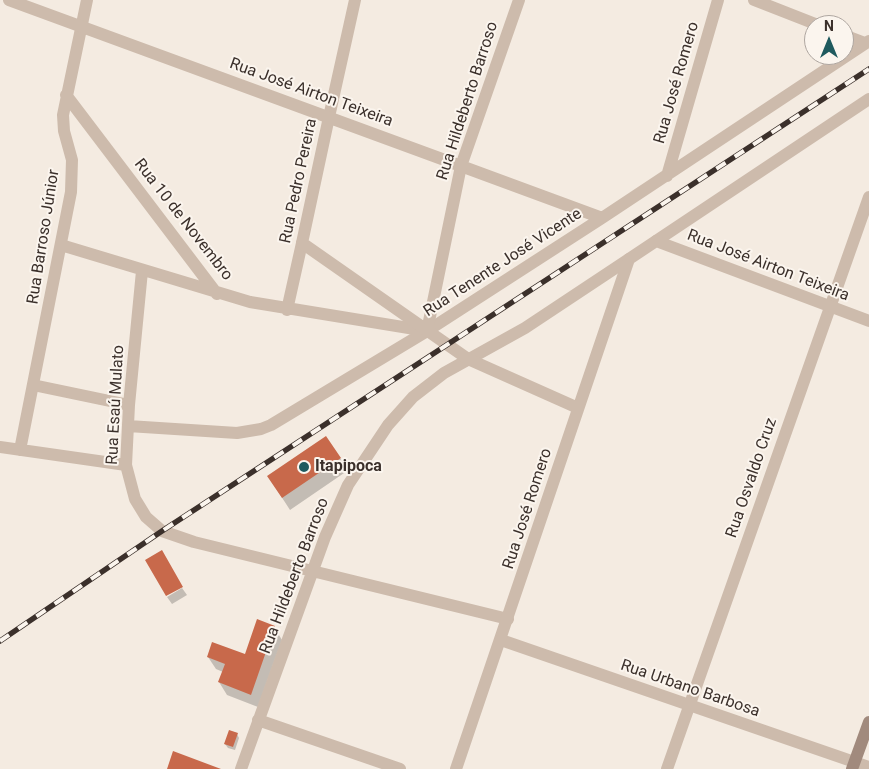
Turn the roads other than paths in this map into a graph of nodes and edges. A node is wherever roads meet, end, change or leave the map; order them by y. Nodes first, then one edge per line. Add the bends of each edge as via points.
1 (9, 0) edge
2 (87, 0) edge
3 (355, 0) edge
4 (519, 0) edge
5 (718, 0) edge
6 (754, 0) edge
7 (804, 20) edge
8 (82, 26) junction
9 (854, 38) edge
10 (867, 42) edge
11 (66, 95) junction
12 (869, 99) edge
13 (329, 117) junction
14 (461, 166) junction
15 (667, 176) junction
16 (869, 197) edge
17 (602, 218) junction
18 (656, 241) junction
19 (302, 243) junction
20 (61, 245) junction
21 (629, 259) junction
22 (142, 271) junction
23 (217, 294) junction
24 (829, 306) junction
25 (287, 310) junction
26 (869, 321) edge
27 (427, 331) junction
28 (468, 359) junction
29 (33, 385) junction
30 (129, 405) junction
31 (578, 408) junction
32 (128, 426) junction
33 (0, 447) edge
34 (20, 450) junction
35 (126, 465) junction
36 (311, 572) junction
37 (508, 619) junction
38 (501, 640) junction
39 (689, 706) junction
40 (258, 720) junction
41 (869, 722) edge
42 (853, 766) edge
43 (869, 767) edge
44 (241, 769) edge
45 (400, 769) edge
46 (456, 769) edge
47 (667, 769) edge

1 - 8 street, Rua José Airton Teixeira
2 - 8 street, Rua Barroso Júnior
3 - 13 street, Rua Pedro Pereira
4 - 14 street, Rua Hildeberto Barroso
5 - 15 street, Rua José Romero
6 - 7 street
8 - 11 street, Rua Barroso Júnior
8 - 13 street, Rua José Airton Teixeira
9 - 10 street
10 - 15 street, Rua Tenente José Vicente
11 - 20 street, Rua Barroso Júnior via 63,124 72,177
11 - 23 street, Rua 10 de Novembro
12 - 18 street
13 - 14 street, Rua José Airton Teixeira
13 - 19 street, Rua Pedro Pereira
14 - 17 street, Rua José Airton Teixeira
14 - 27 street, Rua Hildeberto Barroso
15 - 17 street, Rua Tenente José Vicente
16 - 24 street, Rua Osvaldo Cruz
17 - 27 street, Rua Tenente José Vicente
18 - 21 street
18 - 24 street, Rua José Airton Teixeira
19 - 25 street, Rua Pedro Pereira
19 - 27 street
20 - 22 street
20 - 29 street, Rua Barroso Júnior
21 - 28 street, Rua Hildeberto Barroso via 525,328
21 - 31 street, Rua José Romero
22 - 23 street
22 - 30 street, Rua Esaú Mulato
23 - 25 street, Rua 10 de Novembro
24 - 26 street, Rua José Airton Teixeira
24 - 39 street, Rua Osvaldo Cruz
25 - 27 street, Rua 10 de Novembro
27 - 28 street
27 - 32 street, Rua Tenente José Vicente via 261,429 225,433
28 - 31 street
28 - 36 street, Rua Hildeberto Barroso via 413,397 374,444 348,485
29 - 30 street
29 - 34 street, Rua Barroso Júnior
30 - 32 street, Rua Esaú Mulato
31 - 37 street, Rua José Romero
32 - 35 street, Rua Esaú Mulato
33 - 34 street
34 - 35 street
35 - 36 street, Rua Esaú Mulato via 135,499 146,517 162,531
36 - 37 street
36 - 40 street, Rua Hildeberto Barroso
37 - 38 street, Rua José Romero
38 - 39 street, Rua Urbano Barbosa
38 - 46 street, Rua José Romero
39 - 42 street, Rua Urbano Barbosa
39 - 47 street, Rua Osvaldo Cruz
40 - 44 street, Rua Hildeberto Barroso
40 - 45 street
41 - 42 main road
42 - 43 street, Rua Urbano Barbosa

